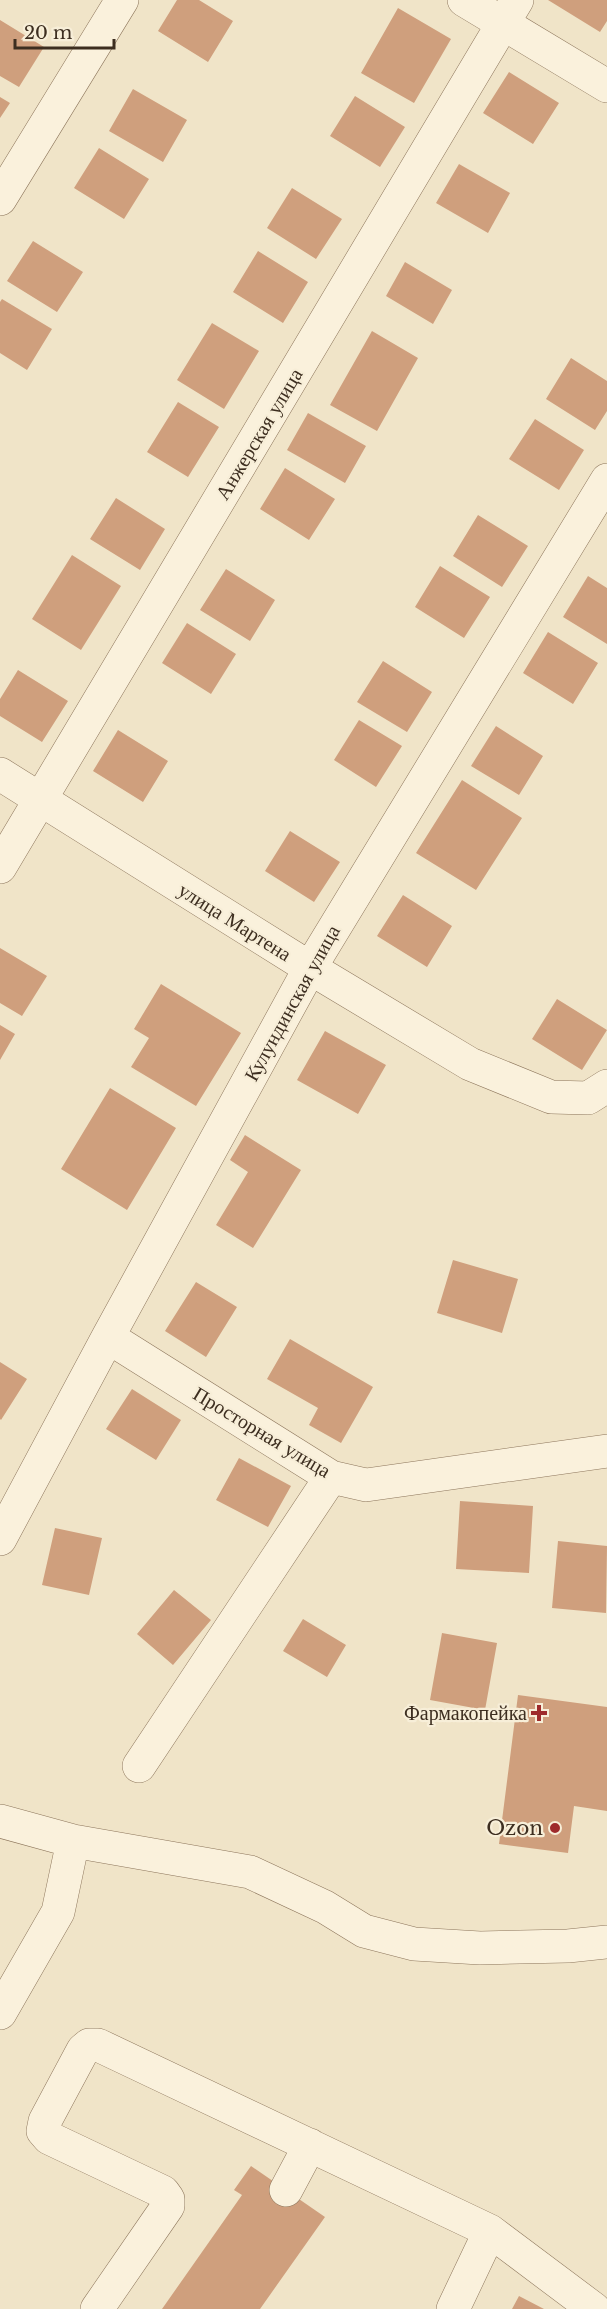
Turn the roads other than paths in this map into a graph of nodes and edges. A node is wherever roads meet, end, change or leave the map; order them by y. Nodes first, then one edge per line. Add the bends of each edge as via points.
1 (122, 0) edge
2 (464, 0) edge
3 (510, 12) edge
4 (607, 86) edge
5 (0, 199) edge
6 (607, 480) edge
7 (0, 774) edge
8 (41, 801) junction
9 (0, 867) edge
10 (310, 968) junction
11 (607, 1086) edge
12 (108, 1337) junction
13 (607, 1451) edge
14 (331, 1477) junction
15 (0, 1539) edge
16 (139, 1766) dead end
17 (0, 1821) edge
18 (73, 1841) junction
19 (607, 1942) edge
20 (0, 2013) edge
21 (310, 2145) junction
22 (286, 2190) dead end
23 (490, 2231) junction
24 (97, 2309) edge
25 (453, 2309) edge
26 (594, 2309) edge

1 - 5 street
2 - 3 street
3 - 4 street
3 - 8 street, Анжерская улица
6 - 10 street, Кулундинская улица
7 - 8 street, улица Мартена
8 - 9 street, Анжерская улица
8 - 10 street, улица Мартена
10 - 11 street, улица Мартена via 470,1064 551,1097 588,1098
10 - 12 street, Кулундинская улица
12 - 14 street, Просторная улица
12 - 15 street, Кулундинская улица
13 - 14 street, Просторная улица via 366,1485
14 - 16 street
17 - 18 street
18 - 19 street via 250,1872 325,1907 364,1931 414,1944 480,1948
18 - 20 street via 58,1912
21 - 22 street
21 - 23 street
21 - 24 street via 98,2045 82,2050 43,2131 49,2138 163,2192 168,2199 168,2206
23 - 25 street
23 - 26 street

